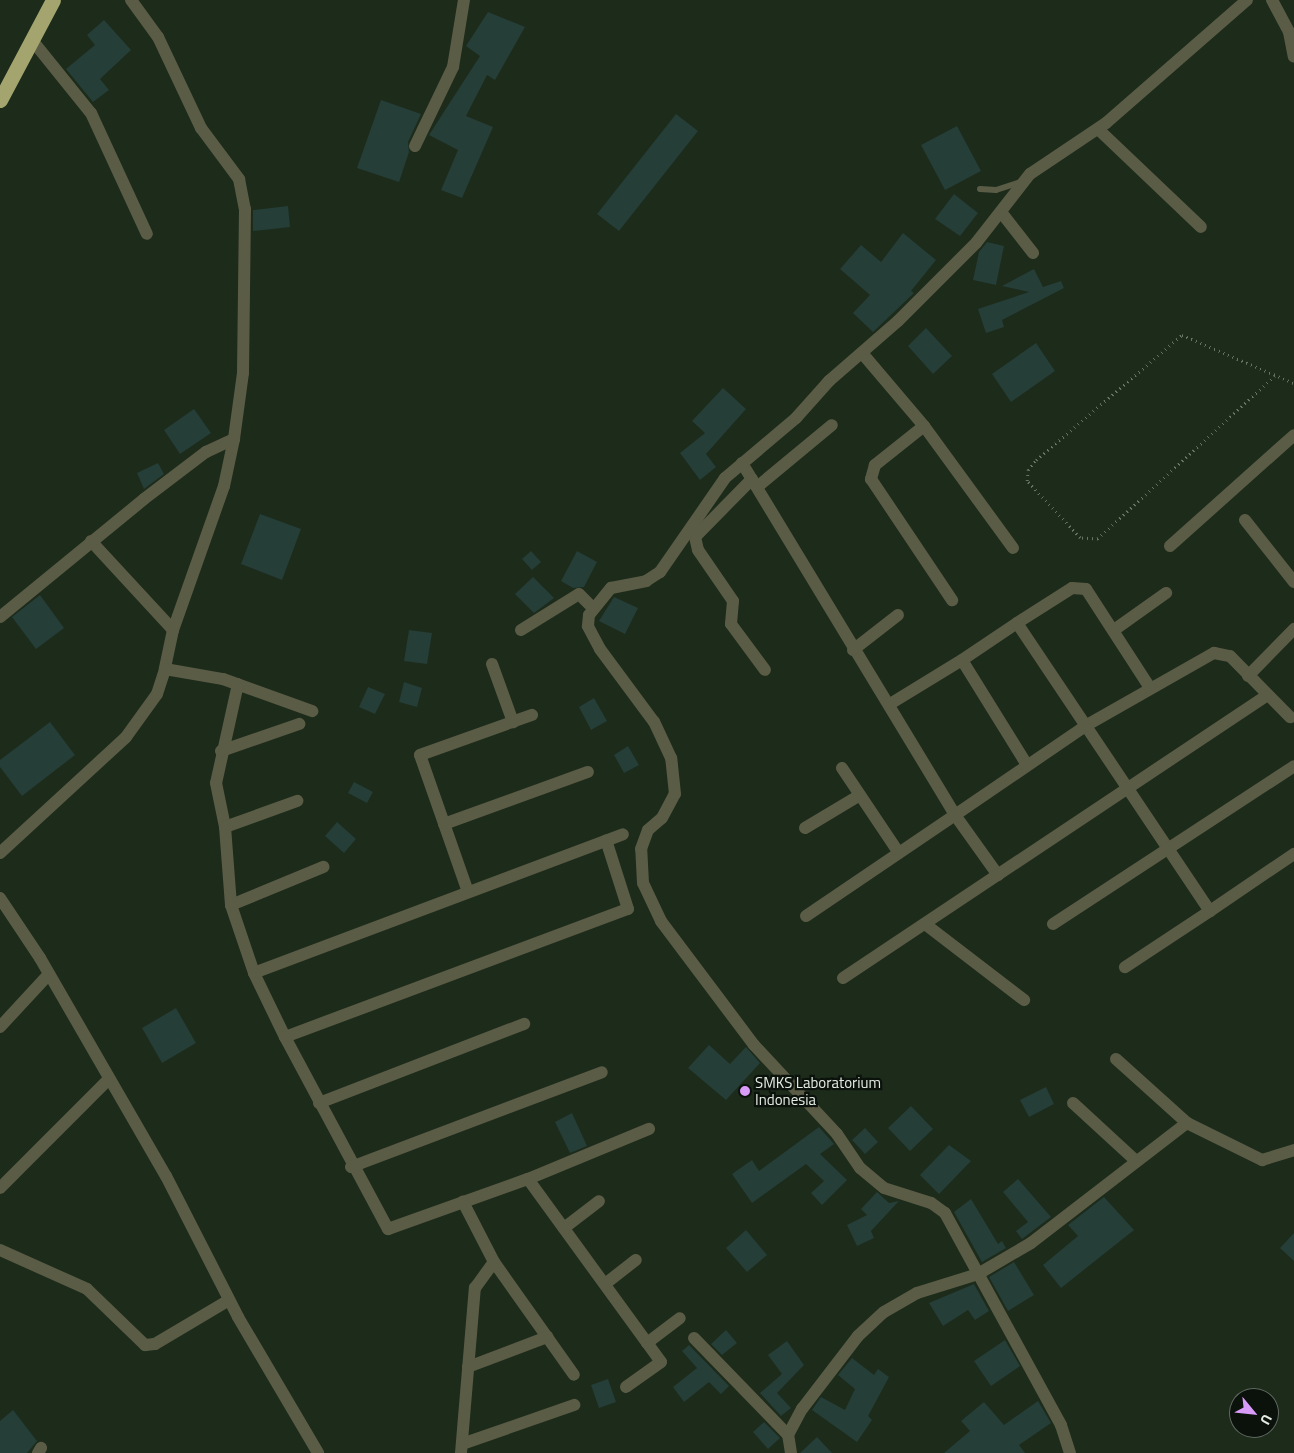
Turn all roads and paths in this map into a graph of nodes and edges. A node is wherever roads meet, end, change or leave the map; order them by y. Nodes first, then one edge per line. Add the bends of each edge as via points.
1 (53, 0) edge
2 (131, 0) edge
3 (464, 0) edge
4 (1247, 0) edge
5 (1272, 0) edge
6 (32, 40) junction
7 (1294, 57) edge
8 (0, 100) edge
9 (1098, 129) junction
10 (415, 146) dead end
11 (1022, 181) junction
12 (980, 189) dead end
13 (1002, 212) junction
14 (1201, 226) dead end
15 (147, 234) dead end
16 (1033, 253) dead end
17 (862, 353) junction
18 (1274, 376) junction
19 (1294, 383) edge
20 (832, 425) dead end
21 (924, 426) junction
22 (1294, 434) edge
23 (234, 438) junction
24 (742, 462) junction
25 (754, 483) junction
26 (1245, 520) dead end
27 (91, 541) junction
28 (1170, 546) dead end
29 (1013, 548) dead end
30 (1294, 582) edge
31 (1166, 593) dead end
32 (952, 600) dead end
33 (593, 608) junction
34 (898, 615) dead end
35 (0, 617) edge
36 (1017, 623) junction
37 (1294, 629) edge
38 (173, 630) junction
39 (521, 630) dead end
40 (1114, 630) junction
41 (853, 650) junction
42 (962, 660) junction
43 (492, 664) dead end
44 (165, 669) junction
45 (764, 670) dead end
46 (1248, 676) junction
47 (238, 684) junction
48 (1150, 688) junction
49 (1266, 696) junction
50 (890, 704) junction
51 (312, 711) dead end
52 (532, 715) dead end
53 (1293, 717) edge
54 (513, 722) junction
55 (299, 724) dead end
56 (1087, 725) junction
57 (221, 751) junction
58 (1027, 765) junction
59 (1294, 766) edge
60 (842, 768) dead end
61 (588, 772) dead end
62 (1128, 788) junction
63 (860, 795) junction
64 (297, 801) dead end
65 (955, 815) junction
66 (444, 824) junction
67 (225, 827) junction
68 (805, 828) dead end
69 (622, 834) dead end
70 (606, 840) junction
71 (1170, 849) junction
72 (0, 853) edge
73 (899, 853) junction
74 (1294, 854) edge
75 (324, 867) dead end
76 (998, 875) junction
77 (468, 892) junction
78 (0, 898) edge
79 (231, 905) junction
80 (1210, 912) junction
81 (806, 916) dead end
82 (925, 924) junction
83 (1053, 924) dead end
84 (1125, 967) dead end
85 (254, 972) junction
86 (49, 974) junction
87 (843, 978) dead end
88 (1024, 1000) dead end
89 (524, 1024) dead end
90 (0, 1027) edge
91 (285, 1036) junction
92 (1116, 1060) dead end
93 (602, 1072) dead end
94 (109, 1079) junction
95 (319, 1103) junction
96 (1073, 1103) dead end
97 (1187, 1123) junction
98 (649, 1129) dead end
99 (1294, 1150) edge
100 (1134, 1160) junction
101 (351, 1167) junction
102 (528, 1179) junction
103 (0, 1188) edge
104 (599, 1201) dead end
105 (463, 1202) junction
106 (564, 1228) junction
107 (0, 1250) edge
108 (636, 1260) dead end
109 (494, 1262) junction
110 (978, 1274) junction
111 (605, 1284) junction
112 (228, 1300) junction
113 (680, 1318) dead end
114 (547, 1337) junction
115 (694, 1338) dead end
116 (647, 1343) junction
117 (468, 1367) junction
118 (574, 1375) dead end
119 (626, 1387) dead end
120 (574, 1404) dead end
121 (788, 1435) junction
122 (462, 1449) edge
123 (318, 1453) edge
124 (791, 1453) edge
125 (1070, 1453) edge

1 - 6 highway
2 - 23 street via 158,37 201,128 239,179 246,243 243,373
3 - 10 street via 453,67
4 - 9 street
5 - 7 street via 1289,32
6 - 8 highway
6 - 15 street via 91,113
9 - 11 street via 1054,154
9 - 14 street
11 - 12 lane via 996,190
11 - 13 street
13 - 16 street
13 - 17 street via 976,244
17 - 21 street
17 - 24 street via 829,380 796,418
18 - 18 path via 1098,539 1080,538 1027,481 1028,470 1036,460 1182,336
18 - 19 path
20 - 25 street
21 - 29 street
21 - 32 street via 875,465 871,479
22 - 28 street
23 - 27 street via 206,452
23 - 38 street via 221,495
24 - 25 street
24 - 33 street via 711,494 660,572 646,581 611,588
25 - 41 street
25 - 45 street via 695,537 698,550 733,600 731,624
26 - 30 street
27 - 35 street
27 - 38 street
31 - 40 street
33 - 39 street via 579,594
33 - 110 street via 588,626 592,634 654,722 671,758 675,794 662,818 648,830 641,849 643,882 661,921 754,1045 837,1134 860,1168 884,1188 943,1211
34 - 41 street
36 - 40 street via 1072,588 1086,589
36 - 42 street
36 - 56 street
37 - 46 street
38 - 44 street
40 - 48 street
41 - 50 street
42 - 50 street
42 - 58 street
43 - 54 street
44 - 47 street
44 - 72 street via 157,694 126,737
46 - 48 street via 1230,656 1214,652
46 - 49 street
47 - 51 street
47 - 57 street
48 - 56 street
49 - 53 street
49 - 62 street
50 - 65 street
52 - 54 street
54 - 66 street via 420,755
55 - 57 street
56 - 58 street
56 - 62 street
57 - 67 street via 216,783
58 - 65 street
59 - 71 street
60 - 63 street
61 - 66 street
62 - 71 street
62 - 76 street
63 - 68 street
63 - 73 street
64 - 67 street
65 - 73 street
65 - 76 street
66 - 77 street
67 - 79 street
69 - 70 street
70 - 77 street
70 - 91 street via 628,909
71 - 80 street
71 - 83 street
73 - 81 street
74 - 80 street
75 - 79 street
76 - 82 street
77 - 85 street
78 - 86 street
79 - 85 street
80 - 84 street
82 - 87 street
82 - 88 street
85 - 91 street
86 - 90 street
86 - 94 street
89 - 95 street
91 - 95 street
92 - 97 street
93 - 101 street
94 - 103 street
94 - 112 street via 166,1176
95 - 101 street
96 - 100 street
97 - 99 street via 1262,1160 1276,1159
97 - 100 street
98 - 102 street
100 - 110 street via 1032,1242
101 - 105 street via 388,1229
102 - 105 street
102 - 106 street
104 - 106 street
105 - 109 street
106 - 111 street
107 - 112 street via 87,1289 145,1345 154,1344
108 - 111 street
109 - 114 street
109 - 117 street via 475,1288
110 - 121 street via 917,1293 884,1312 830,1372
110 - 125 street via 1061,1425
111 - 116 street
112 - 123 street
113 - 116 street
114 - 117 street
114 - 118 street
115 - 121 street
116 - 119 street via 661,1362
117 - 122 street
120 - 122 street
121 - 124 street

